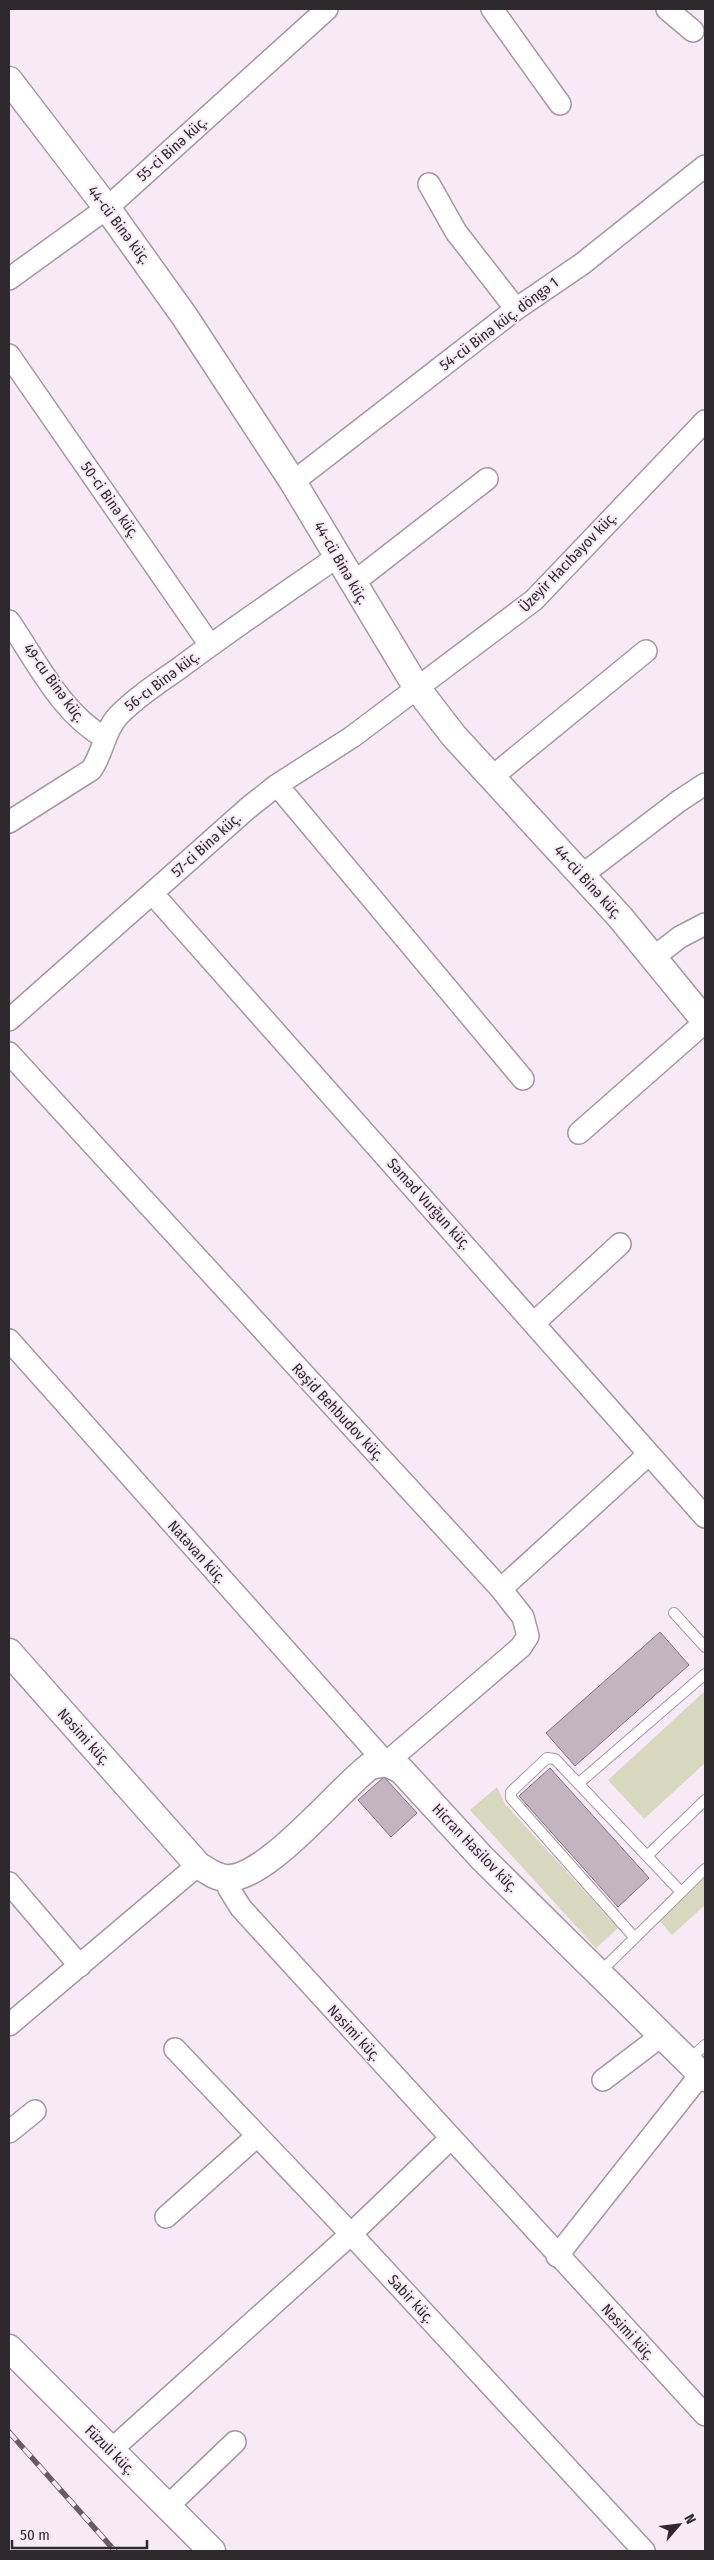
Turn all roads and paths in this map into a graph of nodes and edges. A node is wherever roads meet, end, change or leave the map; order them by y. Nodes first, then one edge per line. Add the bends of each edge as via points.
1 (492, 9) edge
2 (667, 9) edge
3 (322, 11) edge
4 (693, 31) dead end
5 (9, 80) edge
6 (560, 104) dead end
7 (705, 166) edge
8 (429, 184) dead end
9 (107, 208) junction
10 (9, 280) edge
11 (516, 309) junction
12 (9, 355) edge
13 (705, 421) edge
14 (487, 479) dead end
15 (293, 482) junction
16 (337, 557) junction
17 (352, 583) junction
18 (9, 621) edge
19 (210, 645) junction
20 (646, 651) dead end
21 (417, 688) junction
22 (105, 738) junction
23 (492, 777) junction
24 (705, 784) edge
25 (277, 786) junction
26 (9, 822) edge
27 (582, 875) junction
28 (152, 893) junction
29 (705, 924) edge
30 (654, 957) junction
31 (9, 1020) edge
32 (705, 1022) edge
33 (9, 1054) edge
34 (523, 1079) dead end
35 (579, 1133) dead end
36 (620, 1244) dead end
37 (534, 1323) junction
38 (9, 1340) edge
39 (650, 1454) junction
40 (705, 1517) edge
41 (500, 1590) junction
42 (674, 1613) dead end
43 (705, 1647) edge
44 (9, 1652) edge
45 (705, 1674) edge
46 (386, 1763) junction
47 (579, 1783) junction
48 (705, 1800) edge
49 (647, 1856) junction
50 (198, 1864) junction
51 (705, 1869) edge
52 (226, 1878) junction
53 (9, 1883) edge
54 (681, 1892) junction
55 (634, 1937) junction
56 (80, 1966) junction
57 (598, 1974) junction
58 (9, 2025) edge
59 (661, 2036) junction
60 (175, 2049) dead end
61 (700, 2065) edge
62 (603, 2080) dead end
63 (35, 2111) dead end
64 (9, 2132) edge
65 (256, 2137) junction
66 (451, 2138) junction
67 (166, 2217) dead end
68 (351, 2234) junction
69 (557, 2256) junction
70 (9, 2348) edge
71 (705, 2415) edge
72 (235, 2442) dead end
73 (111, 2450) junction
74 (167, 2507) junction
75 (212, 2551) edge
76 (644, 2551) edge

1 - 6 street
2 - 4 street
3 - 9 street, 55-ci Binə küç.
5 - 9 street, 44-cü Binə küç.
7 - 11 street, 54-cü Binə küç. döngə 1 via 582,264
8 - 11 street via 456,232
9 - 10 street, 55-ci Binə küç.
9 - 15 street, 44-cü Binə küç. via 185,317
11 - 15 street, 54-cü Binə küç. döngə 1
12 - 19 street, 50-ci Binə küç.
13 - 21 street, Üzeyir Hacıbəyov küç. via 534,600
14 - 17 street
15 - 16 street, 44-cü Binə küç.
16 - 17 street, 44-cü Binə küç.
16 - 19 street, 56-cı Binə küç.
17 - 21 street, 44-cü Binə küç.
18 - 22 street, 49-cu Binə küç. via 67,707 87,728
19 - 22 street, 56-cı Binə küç. via 130,704 116,718
20 - 23 street
21 - 23 street, 44-cü Binə küç. via 453,735
21 - 25 street, 57-ci Binə küç. via 344,743
22 - 26 street, 56-cı Binə küç. via 99,759 91,770
23 - 27 street, 44-cü Binə küç.
24 - 27 street
25 - 28 street, 57-ci Binə küç.
25 - 34 street
27 - 30 street, 44-cü Binə küç.
28 - 31 street, 57-ci Binə küç.
28 - 37 street, Səməd Vurğun küç.
29 - 30 street
30 - 32 street, 44-cü Binə küç.
32 - 35 street
33 - 41 street, Rəşid Behbudov küç.
36 - 37 street
37 - 39 street, Səməd Vurğun küç.
38 - 46 street, Natəvan küç.
39 - 40 street, Səməd Vurğun küç.
39 - 41 street
41 - 46 street, Rəşid Behbudov küç. via 523,1617 528,1636 521,1647
42 - 43 lane
44 - 50 street, Nəsimi küç.
45 - 47 lane
46 - 52 street via 364,1771 267,1861 239,1876
46 - 57 street, Hicran Hasilov küç. via 409,1776 482,1858
47 - 49 lane
47 - 55 lane via 555,1759 547,1758 511,1792 511,1798
48 - 49 lane
49 - 54 lane
50 - 52 street, Nəsimi küç. via 208,1872
50 - 56 street
51 - 54 lane
52 - 66 street, Nəsimi küç. via 241,1908
53 - 56 street
54 - 55 lane
55 - 57 lane
56 - 58 street
57 - 59 street, Hicran Hasilov küç.
59 - 61 street, Hicran Hasilov küç.
59 - 62 street
60 - 65 street, Sabir küç.
61 - 69 street
63 - 64 street
65 - 67 street
65 - 68 street, Sabir küç.
66 - 68 street
66 - 69 street, Nəsimi küç.
68 - 73 street
68 - 76 street, Sabir küç.
69 - 71 street, Nəsimi küç.
70 - 73 street, Füzuli küç.
72 - 74 street
73 - 74 street, Füzuli küç.
74 - 75 street, Füzuli küç.

